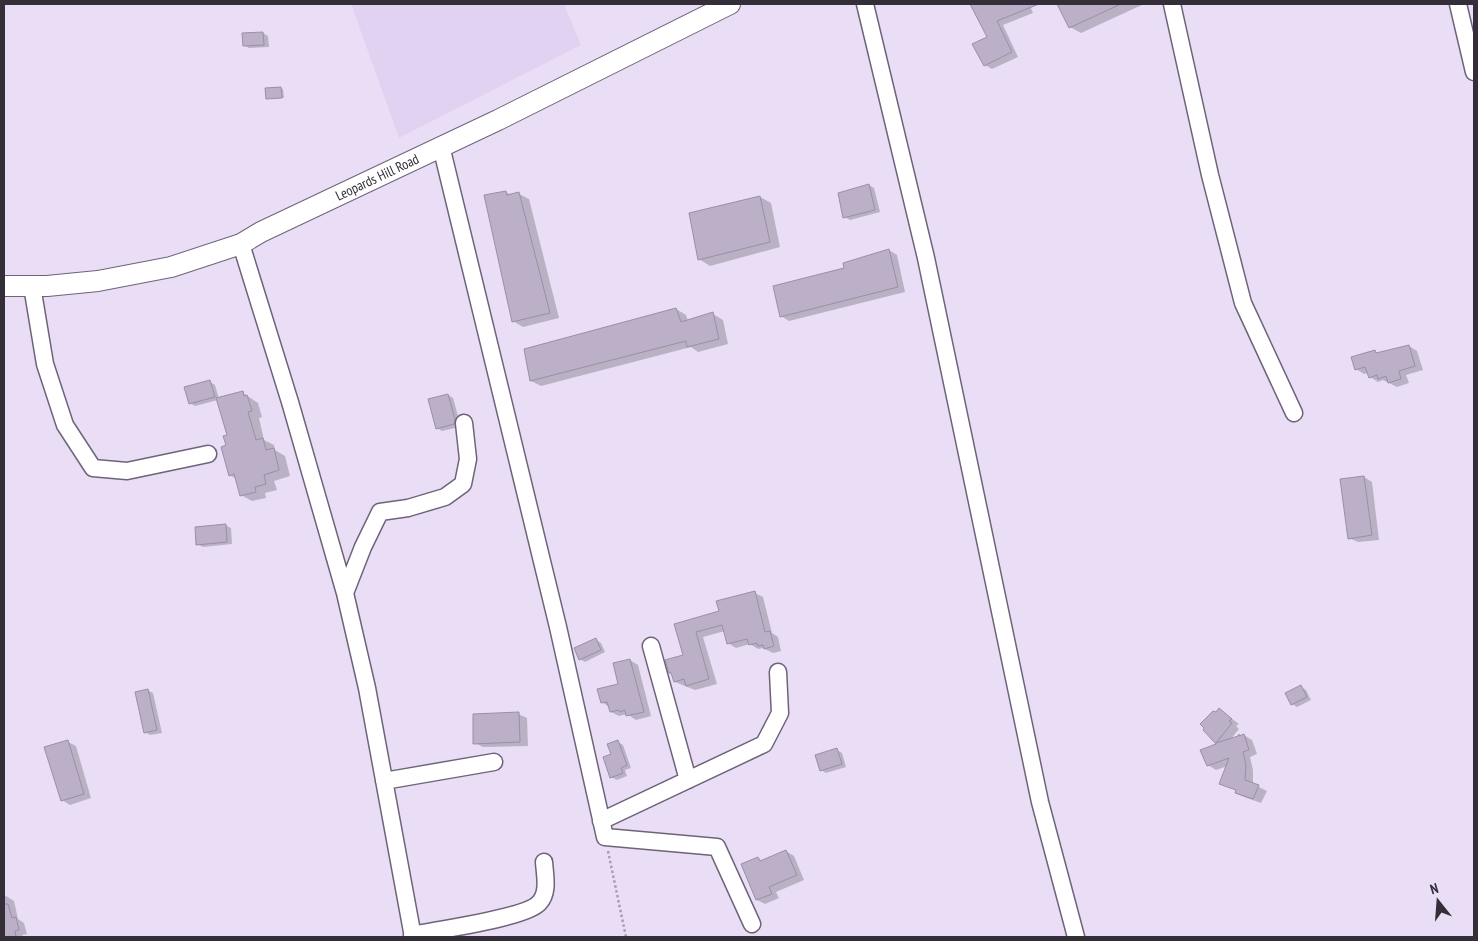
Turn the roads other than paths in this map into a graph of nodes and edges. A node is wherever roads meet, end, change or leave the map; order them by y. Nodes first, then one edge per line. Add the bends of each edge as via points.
1 (730, 4) edge
2 (865, 4) edge
3 (1172, 4) edge
4 (1458, 4) edge
5 (1469, 25) edge
6 (1474, 72) edge
7 (441, 146) junction
8 (241, 244) junction
9 (4, 286) edge
10 (32, 286) junction
11 (1294, 413) dead end
12 (464, 423) dead end
13 (208, 454) dead end
14 (345, 593) junction
15 (651, 646) dead end
16 (778, 672) dead end
17 (494, 762) dead end
18 (688, 780) junction
19 (384, 781) junction
20 (601, 821) junction
21 (544, 862) dead end
22 (752, 924) dead end
23 (412, 936) edge
24 (1076, 937) edge

1 - 7 main road, Leopards Hill Road
2 - 24 street via 926,258 1040,802
3 - 11 street via 1210,175 1244,303
4 - 5 street
5 - 6 street
7 - 8 main road, Leopards Hill Road
7 - 20 street via 558,627
8 - 10 main road, Leopards Hill Road via 171,267 98,281
8 - 14 street
9 - 10 main road, Leopards Hill Road
10 - 13 street via 45,364 65,426 93,468 127,471
12 - 14 street via 468,459 463,484 445,497 380,512
14 - 19 street via 368,688
15 - 18 street
16 - 18 street via 780,713 764,744
17 - 19 street
18 - 20 street
19 - 23 street
20 - 22 street via 605,837 717,847
21 - 23 street via 546,890 539,904 518,915

